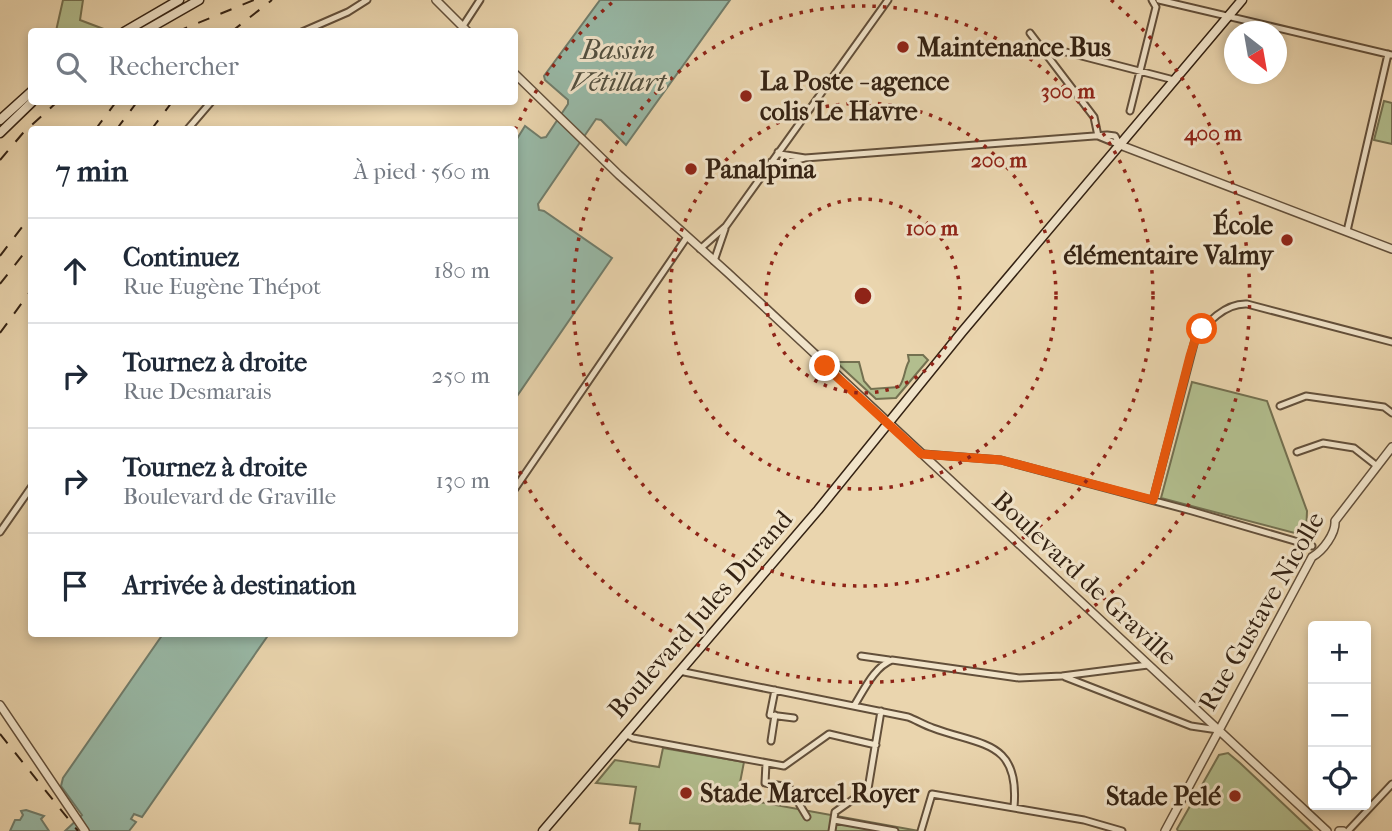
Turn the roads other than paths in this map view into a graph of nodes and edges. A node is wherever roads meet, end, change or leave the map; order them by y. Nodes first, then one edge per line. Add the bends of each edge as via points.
1 (179, 0) edge
2 (199, 0) edge
3 (367, 0) edge
4 (436, 0) edge
5 (480, 0) edge
6 (888, 0) edge
7 (1152, 0) edge
8 (1159, 0) edge
9 (1239, 1) edge
10 (1232, 17) junction
11 (131, 28) edge
12 (150, 28) edge
13 (311, 28) edge
14 (465, 28) edge
15 (466, 28) edge
16 (1030, 33) dead end
17 (1043, 51) junction
18 (1390, 55) edge
19 (1140, 71) junction
20 (518, 77) edge
21 (1174, 80) junction
22 (28, 95) edge
23 (29, 105) edge
24 (208, 105) edge
25 (1130, 111) dead end
26 (0, 120) edge
27 (190, 126) edge
28 (0, 134) edge
29 (1098, 136) junction
30 (1120, 145) junction
31 (778, 152) junction
32 (805, 158) junction
33 (771, 162) junction
34 (726, 226) junction
35 (1347, 232) junction
36 (687, 237) junction
37 (700, 249) junction
38 (1392, 249) edge
39 (714, 261) junction
40 (1392, 342) edge
41 (1280, 405) dead end
42 (1392, 413) edge
43 (887, 424) junction
44 (1392, 447) edge
45 (1297, 452) dead end
46 (921, 454) junction
47 (1377, 466) junction
48 (518, 484) edge
49 (28, 492) edge
50 (1153, 500) junction
51 (0, 532) edge
52 (1312, 547) dead end
53 (861, 656) dead end
54 (892, 660) junction
55 (1148, 665) junction
56 (679, 671) junction
57 (1062, 676) junction
58 (775, 690) junction
59 (0, 705) edge
60 (854, 706) junction
61 (881, 711) junction
62 (775, 715) junction
63 (794, 718) dead end
64 (1218, 730) junction
65 (625, 734) junction
66 (771, 741) dead end
67 (876, 745) junction
68 (765, 762) junction
69 (1392, 784) edge
70 (1014, 807) junction
71 (807, 817) dead end
72 (834, 820) junction
73 (85, 831) edge
74 (544, 831) edge
75 (832, 831) edge
76 (895, 831) edge
77 (921, 831) edge
78 (1122, 831) edge
79 (1165, 831) edge
80 (1327, 831) edge
81 (1349, 831) edge

1 - 11 main road
2 - 12 main road
3 - 13 street
4 - 14 street
5 - 15 street
6 - 31 street
7 - 19 street via 1156,7
8 - 10 street
9 - 10 main road, Boulevard Jules Durand
10 - 18 street
10 - 21 main road, Boulevard Jules Durand
16 - 17 street
17 - 19 street via 1066,52
17 - 29 street via 1094,117
18 - 35 street
19 - 21 street
19 - 25 street
20 - 36 street, Boulevard de Graville
21 - 30 main road, Boulevard Jules Durand
22 - 26 main road
23 - 28 main road
24 - 27 street
29 - 30 street
29 - 32 street
30 - 35 street
30 - 43 main road, Boulevard Jules Durand
31 - 32 street
31 - 33 street
32 - 33 street
33 - 34 street
34 - 37 street
34 - 39 street
35 - 38 street
36 - 37 street, Boulevard de Graville
36 - 48 street
37 - 39 street, Boulevard de Graville
39 - 43 street, Boulevard de Graville
40 - 50 street via 1241,303 1211,319 1195,340
41 - 42 street via 1306,396 1384,407
43 - 46 street, Boulevard de Graville
43 - 56 main road, Boulevard Jules Durand
44 - 47 street, Rue Gustave Nicolle
45 - 47 street via 1323,443 1354,448
46 - 50 street via 1001,460
46 - 55 street, Boulevard de Graville
47 - 64 street, Rue Gustave Nicolle via 1311,559
49 - 51 street
50 - 52 street
53 - 54 street
54 - 57 street via 1019,678
54 - 60 street via 876,672
55 - 57 street
55 - 64 street, Boulevard de Graville
56 - 58 street
56 - 65 main road, Boulevard Jules Durand
57 - 64 street via 1191,726
58 - 60 street
58 - 62 street via 771,715
59 - 73 street
60 - 61 street
61 - 67 street
61 - 70 street via 908,716 995,750 1013,773
62 - 63 street
62 - 66 street
64 - 79 street, Rue Gustave Nicolle
64 - 80 street, Boulevard de Graville
65 - 68 street
65 - 74 main road, Boulevard Jules Durand
67 - 68 street via 830,734 784,766
67 - 72 street via 868,789 835,812
68 - 71 street via 765,783 789,787
69 - 81 street
70 - 77 street via 932,794
70 - 78 street
72 - 75 street
72 - 76 street

